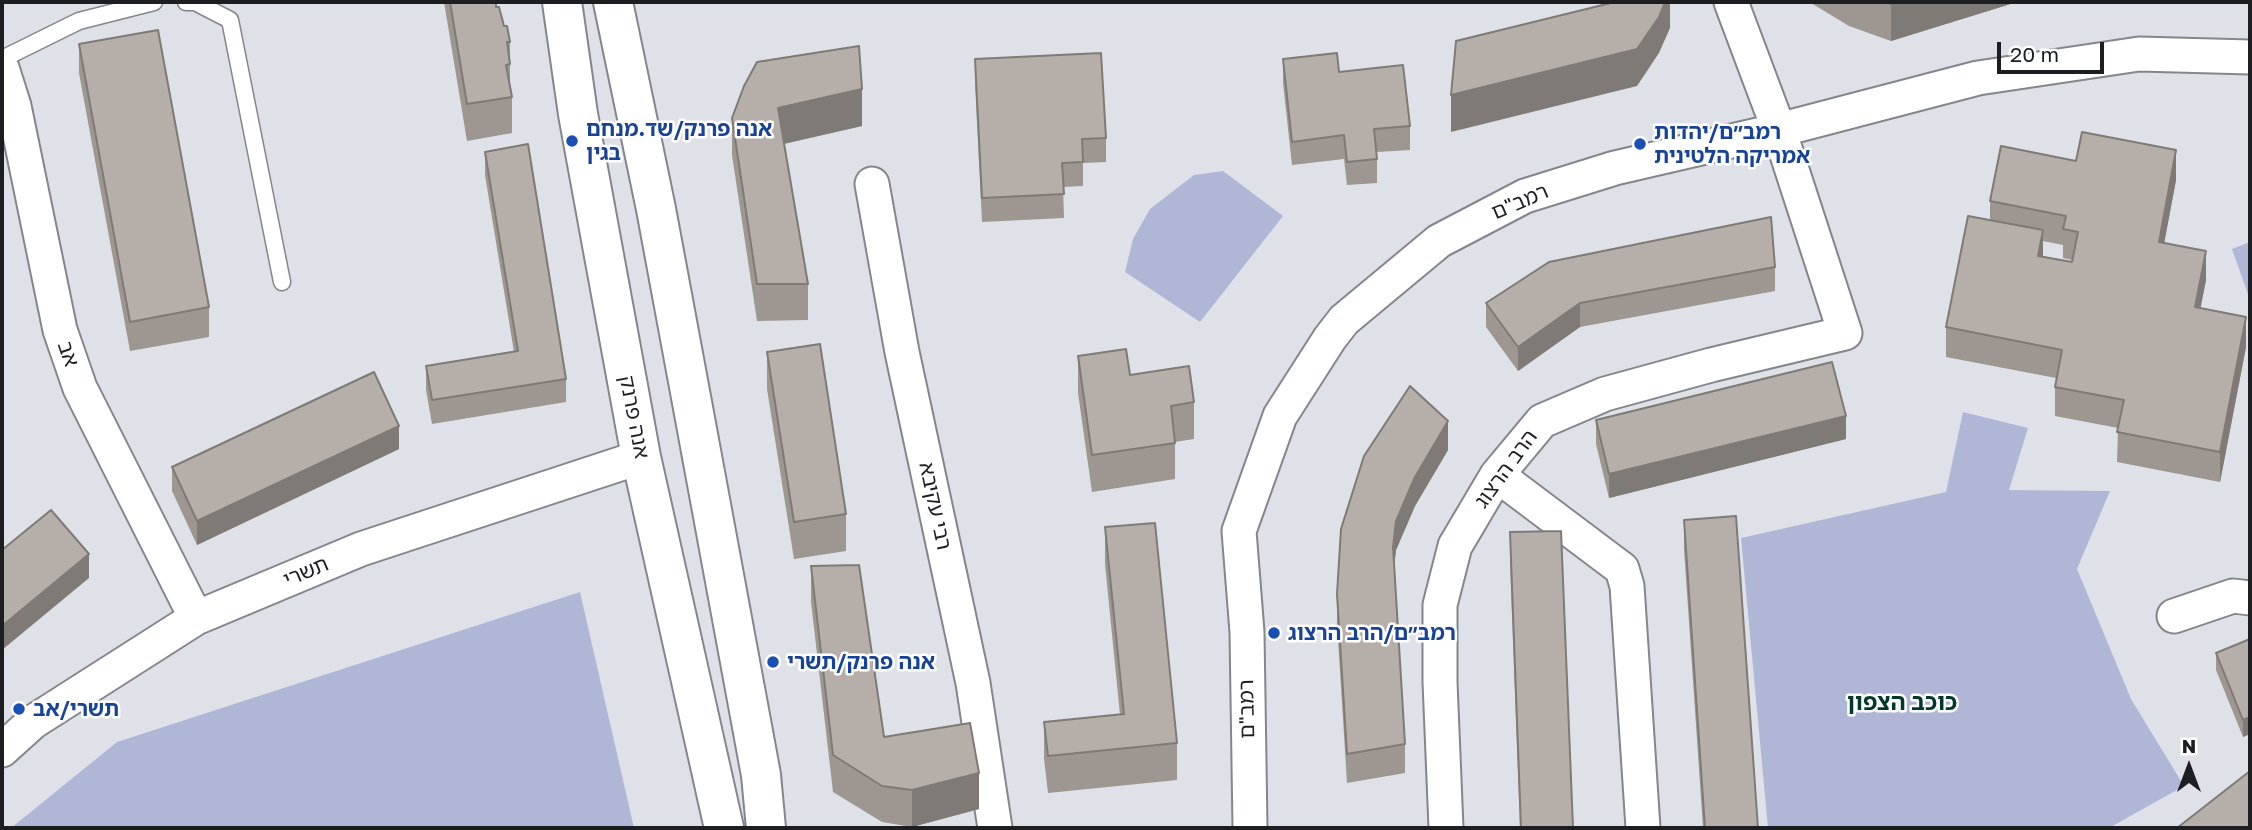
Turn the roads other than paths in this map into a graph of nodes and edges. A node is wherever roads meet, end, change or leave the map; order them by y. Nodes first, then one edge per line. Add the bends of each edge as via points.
1 (154, 2) edge
2 (186, 2) edge
3 (562, 2) edge
4 (613, 2) edge
5 (1731, 2) edge
6 (2250, 57) edge
7 (2, 59) edge
8 (2, 68) edge
9 (1779, 130) junction
10 (872, 184) dead end
11 (282, 282) dead end
12 (641, 457) junction
13 (1497, 475) junction
14 (2250, 598) edge
15 (2174, 616) dead end
16 (196, 618) junction
17 (2, 750) edge
18 (724, 828) edge
19 (766, 828) edge
20 (995, 828) edge
21 (1250, 828) edge
22 (1436, 828) edge
23 (1446, 828) edge
24 (1643, 828) edge

1 - 7 lane via 79,21
2 - 11 lane via 230,20
3 - 12 street, אנה פרנק
4 - 19 street via 689,384 761,775
5 - 9 street
6 - 9 street, רמב"ם via 2139,54 1978,78
8 - 16 street, אב via 14,106 60,330 80,388
9 - 13 street, הרב הרצוג via 1845,333 1605,394 1542,421
9 - 21 street, רמב"ם via 1615,168 1525,196 1439,241 1344,320 1280,416 1239,531 1247,632
10 - 20 street, רבי עקיבא via 902,352 973,683
12 - 16 street, תשרי via 361,549
12 - 18 street, אנה פרנק
13 - 23 street, הרב הרצוג via 1455,546 1440,605
13 - 24 street via 1622,569 1627,586
14 - 15 street via 2233,596
16 - 17 street, תשרי via 33,722
22 - 23 street

